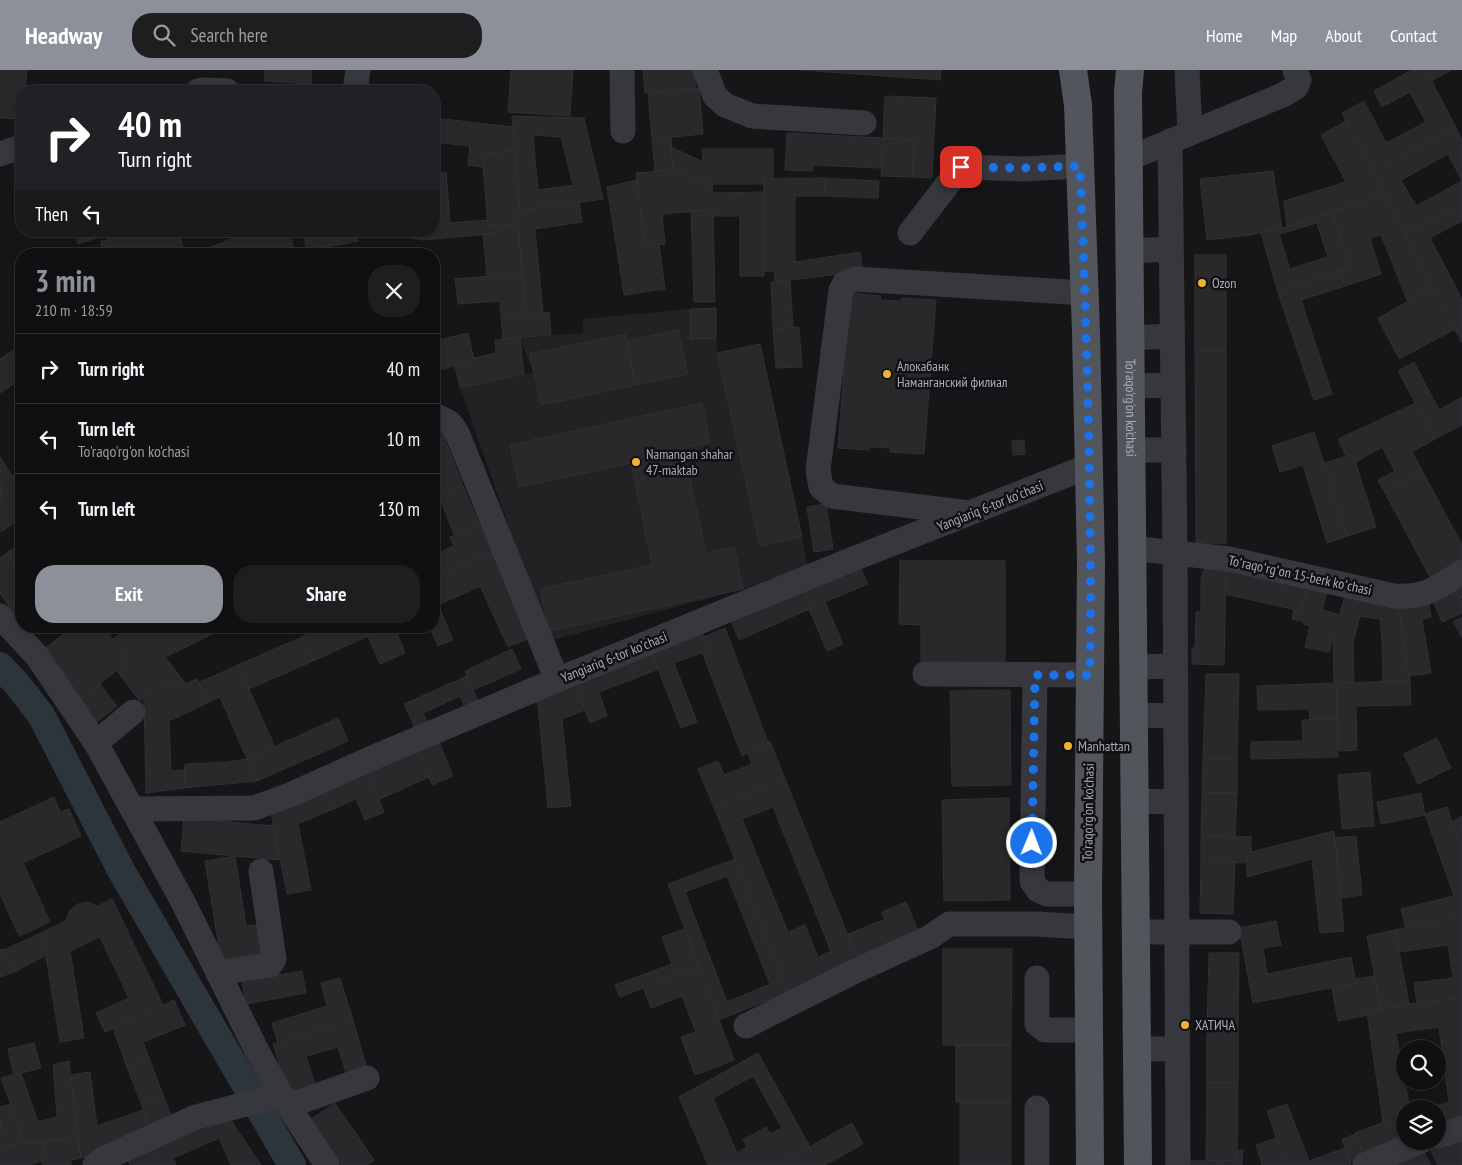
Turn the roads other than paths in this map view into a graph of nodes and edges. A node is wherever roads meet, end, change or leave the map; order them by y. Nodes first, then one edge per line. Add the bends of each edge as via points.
1 (358, 70) edge
2 (622, 70) edge
3 (705, 70) edge
4 (1073, 70) edge
5 (1130, 70) edge
6 (1187, 70) edge
7 (1295, 70) edge
8 (356, 85) edge
9 (864, 123) dead end
10 (623, 131) dead end
11 (1180, 137) junction
12 (15, 149) edge
13 (0, 154) edge
14 (1130, 158) junction
15 (1080, 166) junction
16 (910, 233) dead end
17 (1171, 250) junction
18 (1130, 251) junction
19 (1085, 294) junction
20 (1172, 336) junction
21 (1130, 338) junction
22 (1173, 384) junction
23 (1131, 386) junction
24 (440, 419) edge
25 (1131, 450) junction
26 (1174, 450) junction
27 (1089, 466) junction
28 (973, 513) junction
29 (1131, 548) junction
30 (1175, 553) junction
31 (1462, 572) edge
32 (0, 616) edge
33 (15, 632) edge
34 (16, 633) edge
35 (1133, 666) junction
36 (1175, 666) junction
37 (925, 674) dead end
38 (1035, 675) junction
39 (1090, 675) junction
40 (557, 680) junction
41 (133, 712) dead end
42 (1133, 715) junction
43 (1175, 716) junction
44 (96, 743) junction
45 (1134, 801) junction
46 (1175, 802) junction
47 (133, 810) junction
48 (261, 871) dead end
49 (1088, 894) junction
50 (1088, 927) junction
51 (1135, 932) junction
52 (1177, 932) junction
53 (1229, 932) dead end
54 (218, 973) junction
55 (1037, 978) dead end
56 (746, 1026) dead end
57 (1088, 1030) junction
58 (1136, 1049) junction
59 (1178, 1049) junction
60 (367, 1078) dead end
61 (280, 1099) junction
62 (1037, 1108) dead end
63 (1462, 1128) edge
64 (1446, 1133) edge
65 (1400, 1150) edge
66 (95, 1165) edge
67 (327, 1165) edge
68 (1037, 1165) edge
69 (1090, 1165) edge
70 (1138, 1165) edge
71 (1178, 1165) edge
72 (1365, 1165) edge

1 - 8 street
2 - 10 street
3 - 9 street via 715,96 725,106 752,116
4 - 15 main road, To'raqo'rg'on ko'chasi
5 - 14 main road, To'raqo'rg'on ko'chasi
6 - 11 street
7 - 11 street via 1296,87 1283,95
11 - 14 street
11 - 17 street
12 - 13 street
14 - 18 main road, To'raqo'rg'on ko'chasi
15 - 16 street via 961,167
15 - 19 main road, To'raqo'rg'on ko'chasi
17 - 18 street
17 - 20 street
18 - 21 main road, To'raqo'rg'on ko'chasi
19 - 27 main road, To'raqo'rg'on ko'chasi
19 - 28 street via 855,279 845,283 841,290 818,470 821,487 832,496
20 - 21 street
20 - 22 street
21 - 23 main road, To'raqo'rg'on ko'chasi
22 - 23 street
22 - 26 street
23 - 25 main road, To'raqo'rg'on ko'chasi
24 - 40 street via 450,423 458,433
25 - 26 street
25 - 29 main road, To'raqo'rg'on ko'chasi
26 - 30 street
27 - 28 street, Yangiаriq 6-tor koʼchasi
27 - 39 main road, To'raqo'rg'on ko'chasi
28 - 40 street, Yangiаriq 6-tor koʼchasi
29 - 30 street, Toʻraqoʻrgʻon 15-berk koʻchasi
29 - 35 main road, To'raqo'rg'on ko'chasi
30 - 31 street, Toʻraqoʻrgʻon 15-berk koʻchasi via 1229,559 1408,597 1429,593
30 - 36 street
32 - 33 street
34 - 44 street via 37,656
35 - 36 street
35 - 42 main road, To'raqo'rg'on ko'chasi
36 - 43 street
37 - 38 street
38 - 39 street
38 - 49 street via 1032,881 1038,890 1047,894
39 - 49 main road, To'raqo'rg'on ko'chasi
40 - 47 street, Yangiаriq 6-tor koʼchasi via 290,796 254,808
41 - 44 street
42 - 43 street
42 - 45 main road, To'raqo'rg'on ko'chasi
43 - 46 street
44 - 47 street
45 - 46 street
45 - 51 main road, To'raqo'rg'on ko'chasi
46 - 52 street
47 - 54 street
48 - 54 street via 274,959 270,965
49 - 50 main road, To'raqo'rg'on ko'chasi
50 - 56 street via 949,924 930,937
50 - 57 main road, To'raqo'rg'on ko'chasi
51 - 52 street
51 - 58 main road, To'raqo'rg'on ko'chasi
52 - 53 street
52 - 59 street
54 - 61 street
55 - 57 street via 1037,1024 1045,1030
57 - 69 main road, To'raqo'rg'on ko'chasi
58 - 59 street
58 - 70 main road, To'raqo'rg'on ko'chasi
59 - 71 street
60 - 61 street
61 - 66 street via 196,1117
61 - 67 street
62 - 68 street
63 - 64 street
65 - 72 street

